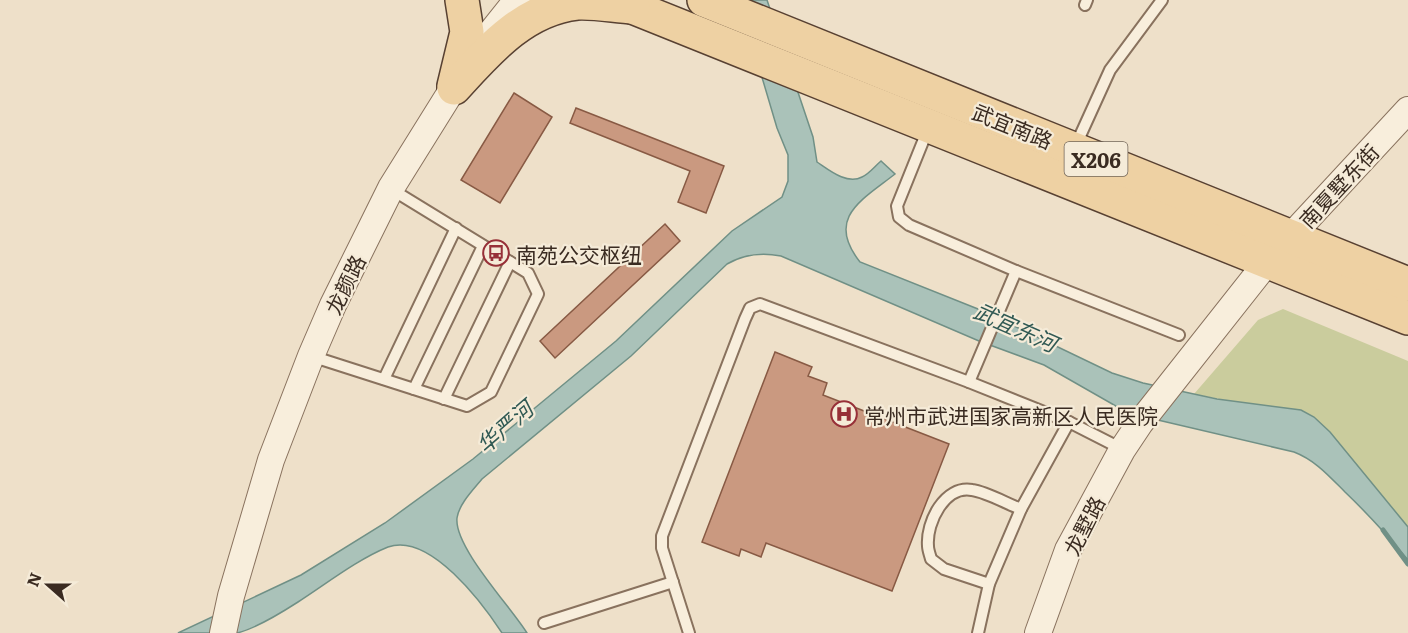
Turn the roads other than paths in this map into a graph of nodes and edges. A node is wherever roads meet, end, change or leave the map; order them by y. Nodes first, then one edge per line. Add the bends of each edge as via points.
1 (462, 0) edge
2 (517, 0) edge
3 (704, 0) edge
4 (1162, 0) edge
5 (624, 4) edge
6 (454, 88) junction
7 (1408, 110) edge
8 (930, 125) junction
9 (1073, 150) junction
10 (391, 188) junction
11 (456, 228) junction
12 (1289, 237) junction
13 (483, 246) junction
14 (1268, 261) junction
15 (510, 262) junction
16 (1016, 271) junction
17 (1408, 284) edge
18 (1408, 318) edge
19 (1179, 335) dead end
20 (311, 356) junction
21 (384, 379) junction
22 (969, 382) junction
23 (414, 389) junction
24 (444, 399) junction
25 (1069, 422) junction
26 (1122, 450) junction
27 (1021, 509) junction
28 (673, 582) junction
29 (989, 584) junction
30 (544, 623) dead end
31 (223, 633) edge
32 (689, 633) edge
33 (978, 633) edge
34 (1038, 633) edge

1 - 6 main road via 467,32
2 - 6 street, 龙颜路 via 477,50
3 - 9 main road, 武宜南路 / X206
4 - 9 lane via 1110,70
5 - 6 main road via 578,3 539,13 500,39
5 - 8 main road, 武宜南路 / X206
6 - 10 street, 龙颜路
7 - 12 street, 南夏墅东街
8 - 14 main road, 武宜南路 / X206
8 - 16 lane via 897,206 899,217 909,225
9 - 12 main road, 武宜南路 / X206
10 - 11 lane
10 - 20 street, 龙颜路
11 - 13 lane
11 - 21 lane
12 - 14 street, 南夏墅东街
12 - 17 main road, 武宜南路 / X206
13 - 15 lane
13 - 23 lane
14 - 18 main road, 武宜南路 / X206
14 - 26 street, 龙墅路
15 - 24 lane
15 - 24 lane via 528,273 538,294 491,392 467,406
16 - 19 lane
16 - 22 lane
20 - 21 lane
20 - 31 street, 龙颜路 via 271,460
21 - 23 lane
22 - 25 lane
22 - 28 lane via 770,306 750,308 662,536
23 - 24 lane
25 - 26 lane
25 - 27 lane
26 - 34 street, 龙墅路 via 1068,550
27 - 29 lane
27 - 29 lane via 972,489 956,491 945,499 929,528 931,560 944,569
28 - 30 lane
28 - 32 lane
29 - 33 lane

